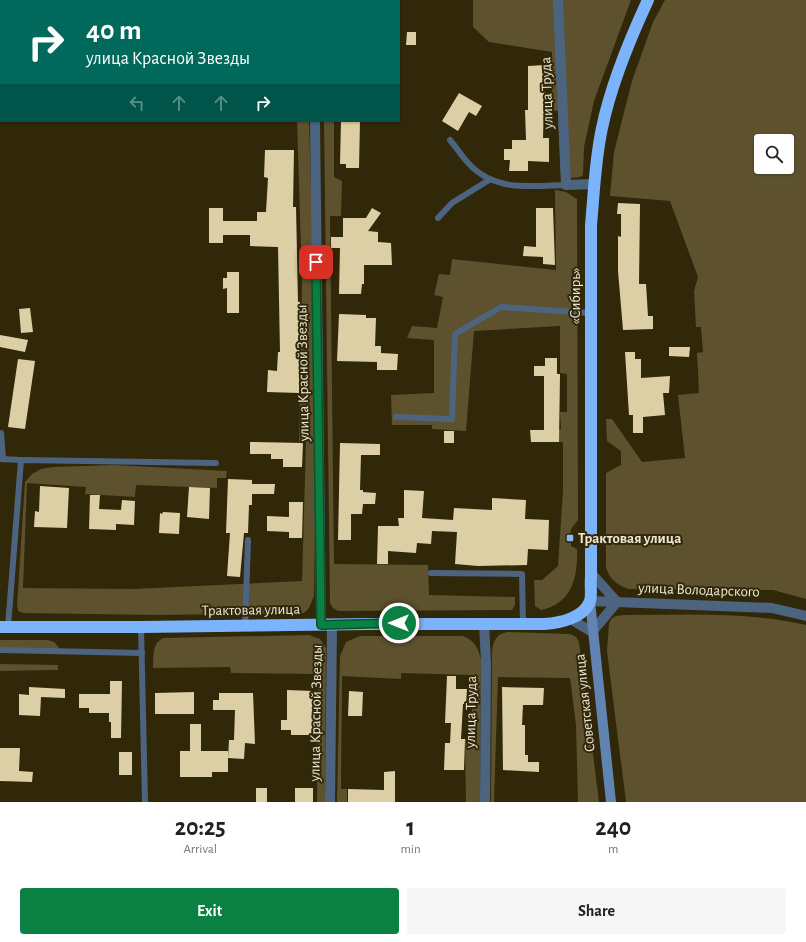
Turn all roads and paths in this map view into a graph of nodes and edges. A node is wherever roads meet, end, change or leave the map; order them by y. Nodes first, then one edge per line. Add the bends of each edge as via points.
1 (558, 0) edge
2 (648, 0) edge
3 (315, 122) edge
4 (450, 140) dead end
5 (490, 180) junction
6 (594, 184) junction
7 (566, 185) junction
8 (438, 218) dead end
9 (590, 313) junction
10 (396, 417) dead end
11 (1, 433) dead end
12 (2, 459) edge
13 (21, 460) junction
14 (216, 464) dead end
15 (248, 540) dead end
16 (431, 573) dead end
17 (591, 573) junction
18 (590, 601) junction
19 (617, 602) junction
20 (806, 616) edge
21 (569, 618) junction
22 (484, 623) junction
23 (523, 623) junction
24 (326, 625) junction
25 (245, 626) junction
26 (4, 627) edge
27 (141, 628) junction
28 (592, 632) junction
29 (0, 650) edge
30 (142, 653) junction
31 (145, 802) edge
32 (330, 802) edge
33 (485, 802) edge
34 (611, 802) edge

1 - 7 street, улица Труда
2 - 6 highway, «Сибирь» via 607,105
3 - 24 street, улица Красной Звезды
4 - 5 lane via 470,165
5 - 7 lane via 512,187
5 - 8 lane via 452,203
6 - 7 street
6 - 9 highway, «Сибирь»
9 - 10 lane via 501,307 455,334 452,419
9 - 17 highway, «Сибирь»
11 - 12 lane
12 - 13 lane
13 - 14 lane
13 - 26 lane
15 - 25 lane
16 - 23 lane via 522,574
17 - 18 highway, «Сибирь»
17 - 19 street
18 - 19 street, улица Володарского
18 - 21 highway, Трактовая улица via 581,613
18 - 28 street, Советская улица
19 - 20 street, улица Володарского via 772,608
19 - 28 street
21 - 23 highway, Трактовая улица via 560,623
21 - 28 street
22 - 23 highway, Трактовая улица
22 - 24 highway, Трактовая улица
22 - 33 street, улица Труда
24 - 25 highway, Трактовая улица
24 - 32 street, улица Красной Звезды
25 - 27 highway, Трактовая улица
26 - 27 highway, Трактовая улица
27 - 30 lane
28 - 34 street, Советская улица
29 - 30 lane
30 - 31 lane

